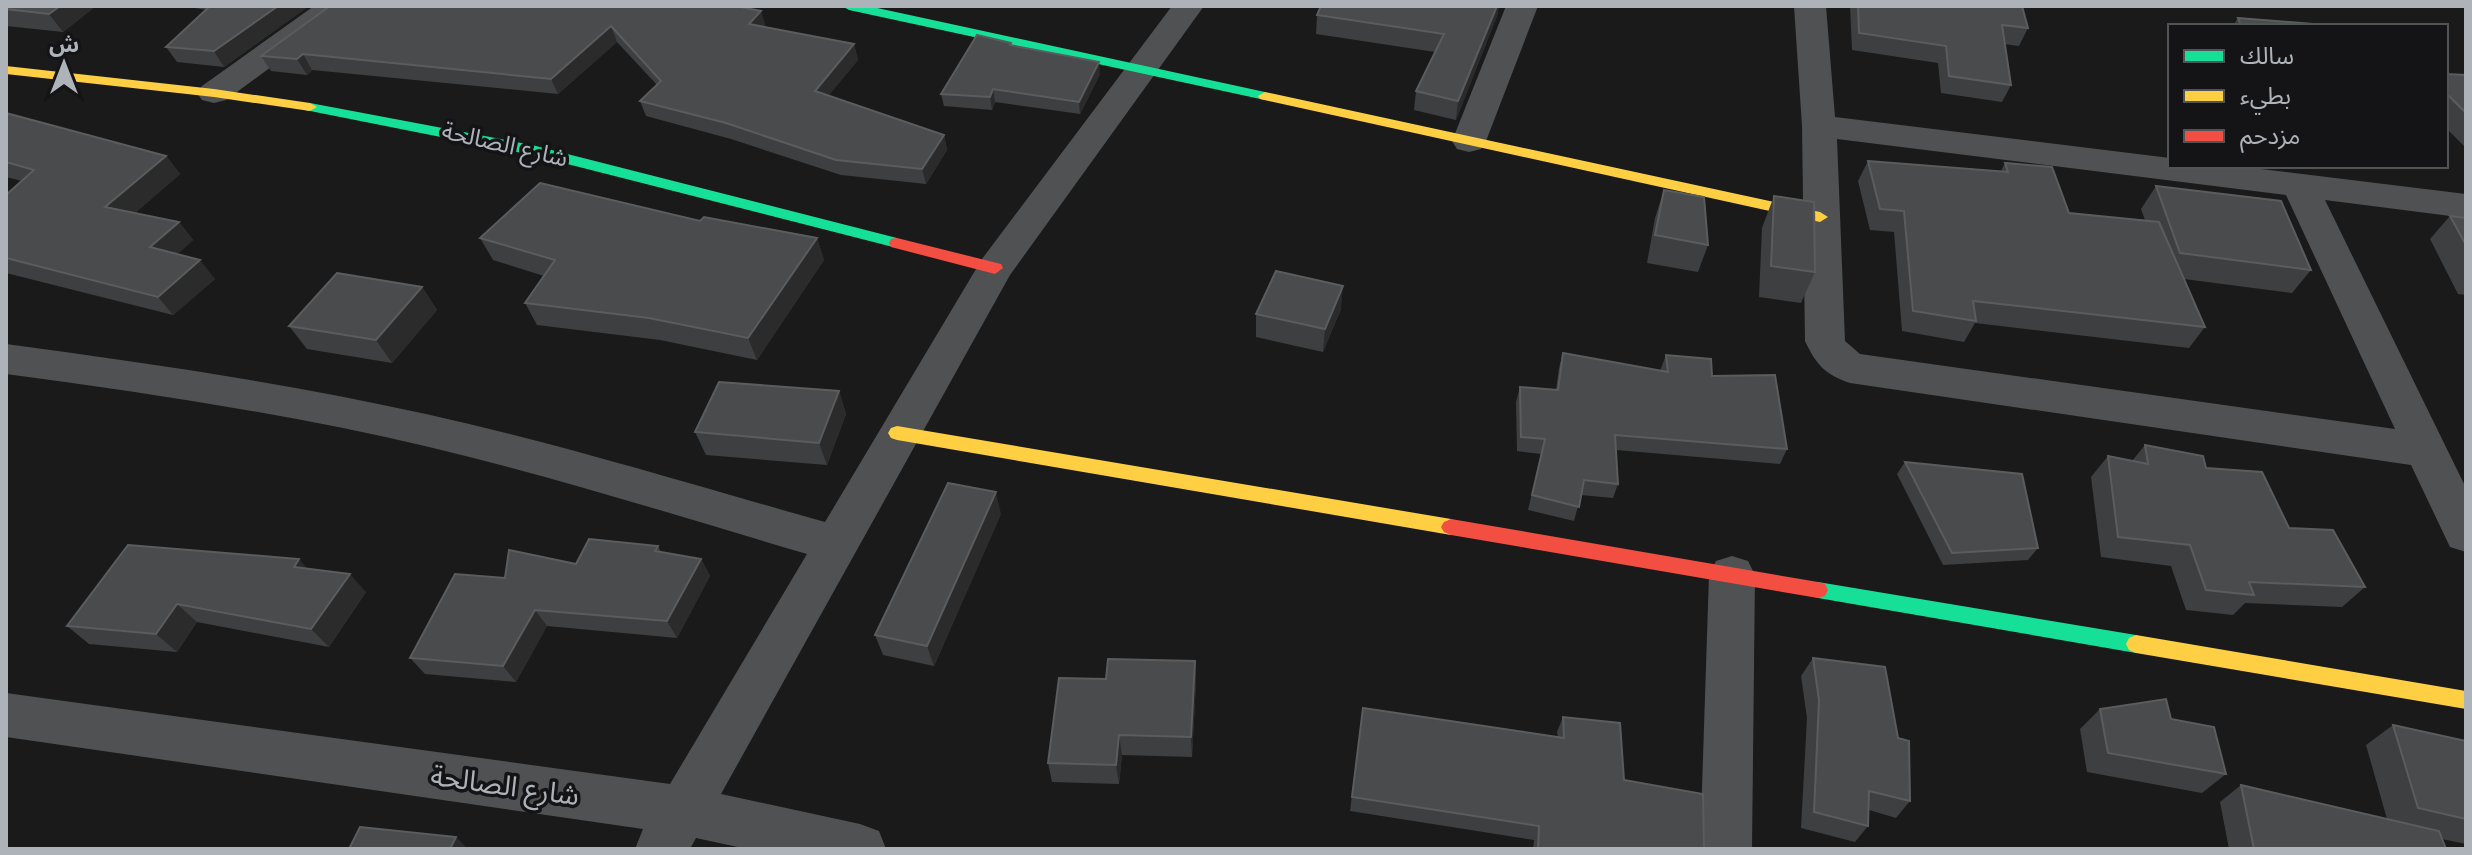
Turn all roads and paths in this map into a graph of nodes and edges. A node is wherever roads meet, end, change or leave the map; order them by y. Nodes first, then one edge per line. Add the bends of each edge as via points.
1 (334, 6) edge
2 (849, 6) edge
3 (1188, 6) edge
4 (1522, 6) edge
5 (1810, 6) edge
6 (6, 70) edge
7 (1139, 70) junction
8 (214, 93) junction
9 (1819, 126) junction
10 (1469, 141) junction
11 (2299, 184) junction
12 (2466, 206) edge
13 (1820, 217) junction
14 (995, 268) junction
15 (6, 359) edge
16 (897, 433) junction
17 (2425, 450) junction
18 (2466, 534) edge
19 (834, 543) junction
20 (1732, 575) junction
21 (2466, 700) edge
22 (6, 715) edge
23 (672, 830) edge
24 (1730, 848) edge
25 (860, 849) edge

1 - 8 street
2 - 7 street
3 - 7 street
4 - 10 street
5 - 9 street
6 - 8 street, شارع الصالحة
7 - 10 street
7 - 14 street
8 - 14 street, شارع الصالحة via 483,138
9 - 11 street
9 - 13 street
10 - 13 street
11 - 12 street
11 - 17 street
13 - 17 street via 1825,341 1832,356 1850,368
14 - 16 street
15 - 19 street via 288,402 484,444
16 - 19 street
16 - 20 street
17 - 18 street
19 - 23 street
20 - 21 street
20 - 24 street
22 - 23 street, شارع الصالحة
23 - 25 street, شارع الصالحة

